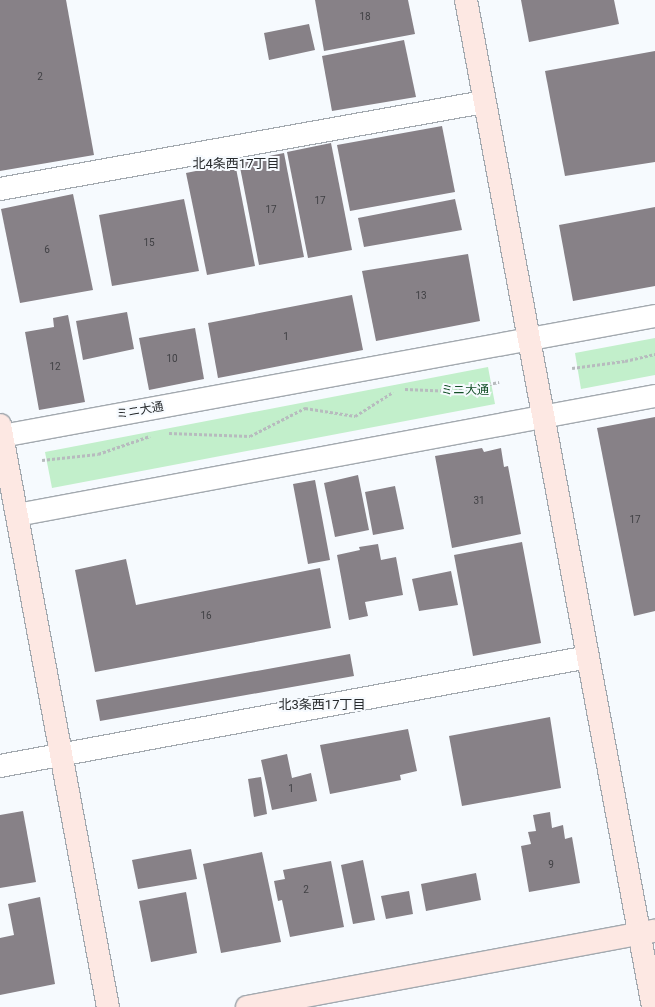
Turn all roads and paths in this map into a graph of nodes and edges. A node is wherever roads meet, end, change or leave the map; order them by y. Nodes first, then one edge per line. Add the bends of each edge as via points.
1 (466, 0) edge
2 (484, 102) junction
3 (0, 189) edge
4 (655, 316) edge
5 (529, 339) junction
6 (655, 354) edge
7 (572, 368) dead end
8 (499, 382) dead end
9 (397, 389) dead end
10 (404, 389) dead end
11 (655, 396) edge
12 (544, 417) junction
13 (1, 430) edge
14 (162, 432) dead end
15 (155, 435) dead end
16 (42, 460) dead end
17 (17, 515) junction
18 (588, 656) junction
19 (61, 756) junction
20 (0, 766) edge
21 (647, 933) edge
22 (108, 1007) edge
23 (247, 1007) edge
24 (653, 1007) edge

1 - 2 street
2 - 3 street
2 - 5 street
4 - 5 street, ミニ大通
5 - 12 street
5 - 13 street, ミニ大通
6 - 7 path via 625,362
8 - 10 path via 454,391
9 - 14 path via 354,416 305,408 250,436
11 - 12 street
12 - 17 street
12 - 18 street
13 - 17 street
15 - 16 path via 98,454
17 - 19 street
18 - 19 street
18 - 21 street
19 - 20 street
19 - 22 street
21 - 23 street
21 - 24 street

